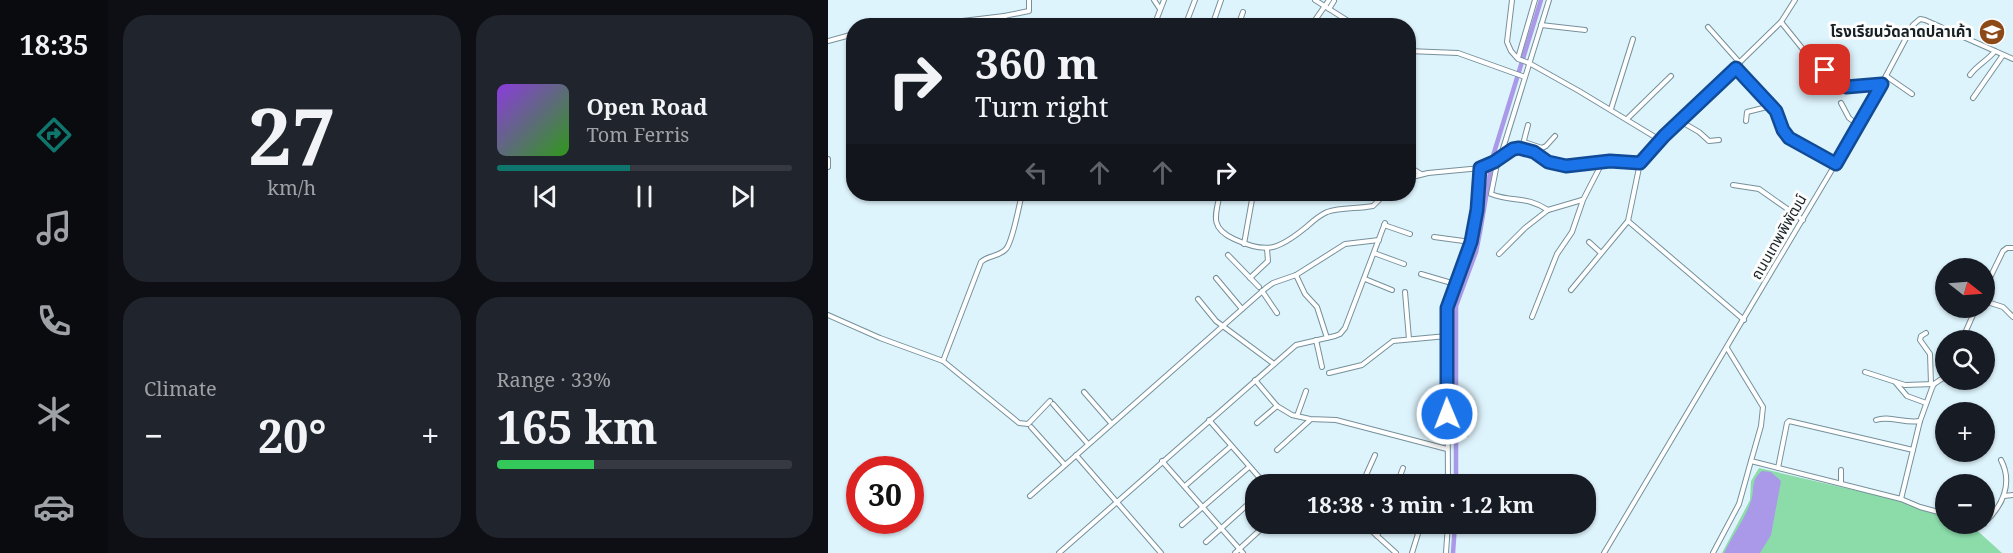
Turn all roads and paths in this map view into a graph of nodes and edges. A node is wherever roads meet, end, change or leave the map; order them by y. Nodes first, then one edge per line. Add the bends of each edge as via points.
1 (1029, 0) edge
2 (1154, 0) edge
3 (1164, 0) edge
4 (1195, 0) edge
5 (1221, 0) edge
6 (1315, 0) edge
7 (1329, 0) edge
8 (1512, 0) edge
9 (1535, 0) edge
10 (1549, 0) edge
11 (1795, 0) edge
12 (1334, 1) edge
13 (1327, 7) junction
14 (1160, 10) junction
15 (1242, 12) dead end
16 (1004, 16) joint
17 (987, 18) edge
18 (1157, 18) edge
19 (1188, 18) edge
20 (1215, 18) edge
21 (1240, 18) edge
22 (1318, 18) edge
23 (1344, 18) edge
24 (1781, 22) junction
25 (1541, 25) junction
26 (1708, 27) dead end
27 (1585, 30) dead end
28 (846, 36) edge
29 (1633, 39) dead end
30 (828, 41) edge
31 (1416, 51) edge
32 (1995, 51) junction
33 (2003, 55) junction
34 (1518, 59) junction
35 (2013, 59) edge
36 (1528, 63) junction
37 (1740, 63) junction
38 (1736, 68) junction
39 (1970, 75) dead end
40 (1523, 76) junction
41 (1671, 76) dead end
42 (1886, 76) junction
43 (1882, 84) junction
44 (1912, 94) dead end
45 (1973, 98) dead end
46 (1841, 103) dead end
47 (1771, 106) junction
48 (1611, 109) junction
49 (1627, 119) junction
50 (1680, 121) junction
51 (1746, 121) dead end
52 (1528, 125) dead end
53 (1858, 125) junction
54 (1555, 136) dead end
55 (1660, 140) junction
56 (1719, 140) dead end
57 (1524, 142) junction
58 (1522, 148) junction
59 (828, 159) edge
60 (1498, 159) junction
61 (1602, 163) junction
62 (1640, 163) junction
63 (1836, 164) junction
64 (828, 167) edge
65 (1480, 168) junction
66 (1416, 171) edge
67 (1422, 174) junction
68 (1416, 176) edge
69 (1733, 185) dead end
70 (1583, 200) junction
71 (1020, 201) edge
72 (1219, 201) edge
73 (1252, 201) edge
74 (1378, 201) edge
75 (1548, 210) junction
76 (1803, 220) junction
77 (1628, 221) junction
78 (1410, 234) dead end
79 (1434, 237) dead end
80 (1379, 240) junction
81 (1471, 242) junction
82 (1589, 242) dead end
83 (1244, 244) junction
84 (2013, 248) edge
85 (1267, 249) junction
86 (1601, 253) junction
87 (1374, 254) junction
88 (1499, 254) dead end
89 (1228, 255) dead end
90 (1404, 264) dead end
91 (1995, 267) edge
92 (1421, 274) dead end
93 (1296, 275) junction
94 (1216, 278) dead end
95 (1251, 278) junction
96 (1365, 279) junction
97 (1455, 284) junction
98 (1260, 289) junction
99 (1392, 290) dead end
100 (1571, 290) dead end
101 (1405, 292) dead end
102 (1198, 299) dead end
103 (1995, 304) edge
104 (1242, 309) junction
105 (1277, 313) dead end
106 (828, 315) edge
107 (1532, 317) dead end
108 (2013, 317) edge
109 (1744, 320) junction
110 (1223, 326) junction
111 (1926, 333) dead end
112 (1447, 336) junction
113 (1326, 338) junction
114 (1409, 339) junction
115 (1316, 340) junction
116 (1727, 348) junction
117 (943, 361) junction
118 (1274, 364) junction
119 (1322, 367) dead end
120 (1865, 372) dead end
121 (1329, 373) dead end
122 (1255, 380) junction
123 (1896, 382) junction
124 (1933, 384) junction
125 (1306, 391) dead end
126 (1084, 392) dead end
127 (1926, 403) junction
128 (1277, 406) junction
129 (1297, 416) junction
130 (1209, 420) junction
131 (1310, 420) junction
132 (1876, 420) dead end
133 (1920, 421) junction
134 (1112, 423) junction
135 (1257, 423) dead end
136 (1031, 427) dead end
137 (1450, 433) junction
138 (1466, 434) dead end
139 (1088, 444) junction
140 (1231, 446) junction
141 (1447, 449) junction
142 (1277, 450) dead end
143 (1913, 450) junction
144 (1076, 455) junction
145 (1375, 455) dead end
146 (2001, 460) dead end
147 (1162, 461) junction
148 (1751, 461) junction
149 (1065, 465) junction
150 (1249, 467) junction
151 (1403, 468) dead end
152 (1778, 468) junction
153 (1841, 470) dead end
154 (1256, 474) edge
155 (1366, 474) edge
156 (1401, 474) edge
157 (1448, 474) edge
158 (1841, 483) junction
159 (1185, 486) junction
160 (2013, 495) edge
161 (1030, 496) dead end
162 (2004, 496) junction
163 (1901, 499) junction
164 (1116, 501) junction
165 (1245, 506) edge
166 (1203, 507) junction
167 (1935, 511) edge
168 (1995, 511) edge
169 (1182, 525) dead end
170 (1221, 527) junction
171 (1256, 534) edge
172 (1418, 534) edge
173 (1447, 534) edge
174 (1377, 536) edge
175 (1206, 542) dead end
176 (1240, 549) junction
177 (1059, 553) edge
178 (1161, 553) edge
179 (1235, 553) edge
180 (1244, 553) edge
181 (1396, 553) edge
182 (1412, 553) edge
183 (1446, 553) edge
184 (1604, 553) edge
185 (1713, 553) edge

1 - 16 street via 1027,13
2 - 14 street
3 - 14 street
4 - 19 street
5 - 20 street
6 - 13 street
7 - 13 street
8 - 34 street via 1507,42
9 - 34 street
10 - 25 street
11 - 24 street
12 - 13 street
13 - 22 street
13 - 23 street
14 - 18 street
15 - 21 street
16 - 17 street
24 - 37 street
24 - 43 street via 1810,58 1840,84
25 - 27 street
25 - 36 street
26 - 37 street
28 - 30 street
29 - 48 street
31 - 40 street via 1458,53
32 - 33 street, ถนนเทพพิพัฒน์
32 - 39 street
32 - 42 street, ถนนเทพพิพัฒน์ via 1920,19 1908,32
33 - 35 street, ถนนเทพพิพัฒน์
33 - 45 street
34 - 36 street
36 - 40 street
36 - 48 street
37 - 38 street
38 - 47 street
38 - 50 street
40 - 60 street
41 - 49 street
42 - 43 street, ถนนเทพพิพัฒน์
42 - 44 street
43 - 53 street, ถนนเทพพิพัฒน์
46 - 53 street
47 - 51 street via 1747,112
47 - 63 street via 1789,138
48 - 49 street
49 - 55 street
50 - 55 street
50 - 56 street via 1709,141
52 - 57 street
53 - 63 street, ถนนเทพพิพัฒน์
54 - 57 street via 1542,148
55 - 62 street
57 - 58 street
58 - 60 street
58 - 61 street via 1560,165
59 - 64 street
60 - 65 street
60 - 75 street via 1491,194 1503,199 1528,200
61 - 62 street
61 - 70 street
62 - 77 street
63 - 76 street, ถนนเทพพิพัฒน์
65 - 67 street
65 - 81 street
66 - 67 street
67 - 68 street
69 - 76 street via 1759,189
70 - 75 street
70 - 107 street
71 - 117 street via 1008,246 981,262
72 - 83 street via 1215,219 1218,227
73 - 83 street
74 - 85 street via 1373,206 1324,213 1283,243
75 - 88 street
76 - 109 street, ถนนเทพพิพัฒน์
77 - 86 street
77 - 109 street
78 - 80 street via 1385,224
79 - 81 street
80 - 87 street
80 - 93 street via 1345,244
81 - 97 street
82 - 86 street
83 - 85 street
84 - 91 street via 2003,251
85 - 95 street via 1268,261
86 - 100 street
87 - 90 street
87 - 96 street
89 - 95 street
92 - 97 street
93 - 98 street
93 - 113 street via 1317,307
94 - 104 street
95 - 98 street
96 - 99 street
96 - 113 street via 1345,328
97 - 112 street via 1447,308
98 - 104 street
98 - 105 street
101 - 114 street
102 - 110 street
103 - 108 street
104 - 110 street
106 - 117 street
109 - 116 street, ถนนเทพพิพัฒน์
110 - 118 street
110 - 134 street
111 - 124 street via 1920,340 1930,354
112 - 114 street
112 - 137 street
113 - 115 street
114 - 121 street via 1391,342 1362,365
115 - 118 street via 1296,345
115 - 119 street
116 - 148 street via 1763,407
116 - 184 street, ถนนเทพพิพัฒน์
117 - 139 street via 1019,423 1028,424 1051,403
118 - 122 street
120 - 123 street
122 - 128 street
122 - 130 street
123 - 124 street via 1910,386
123 - 127 street via 1907,396
124 - 127 street
125 - 129 street
126 - 134 street
127 - 133 street
128 - 129 street
128 - 135 street
129 - 131 street
130 - 140 street
130 - 147 street
131 - 141 street via 1336,420
131 - 142 street
132 - 133 street via 1884,417 1906,423
133 - 143 street
134 - 139 street
136 - 149 street
137 - 138 street
137 - 141 street
139 - 144 street
140 - 150 street
140 - 159 street
141 - 157 street
143 - 152 street via 1789,421
143 - 163 street
144 - 149 street
144 - 164 street
145 - 155 street
146 - 162 street via 2007,474
147 - 159 street
147 - 164 street
148 - 152 street
148 - 185 street via 1739,504
149 - 161 street
150 - 154 street
150 - 166 street
151 - 156 street
152 - 158 street
153 - 158 street
158 - 163 street
159 - 166 street
160 - 162 street
162 - 168 street
163 - 167 street
164 - 177 street
164 - 178 street
165 - 170 street
166 - 169 street
166 - 170 street
170 - 175 street
170 - 176 street
171 - 176 street
172 - 182 street
173 - 183 street
174 - 181 street
176 - 179 street
176 - 180 street

